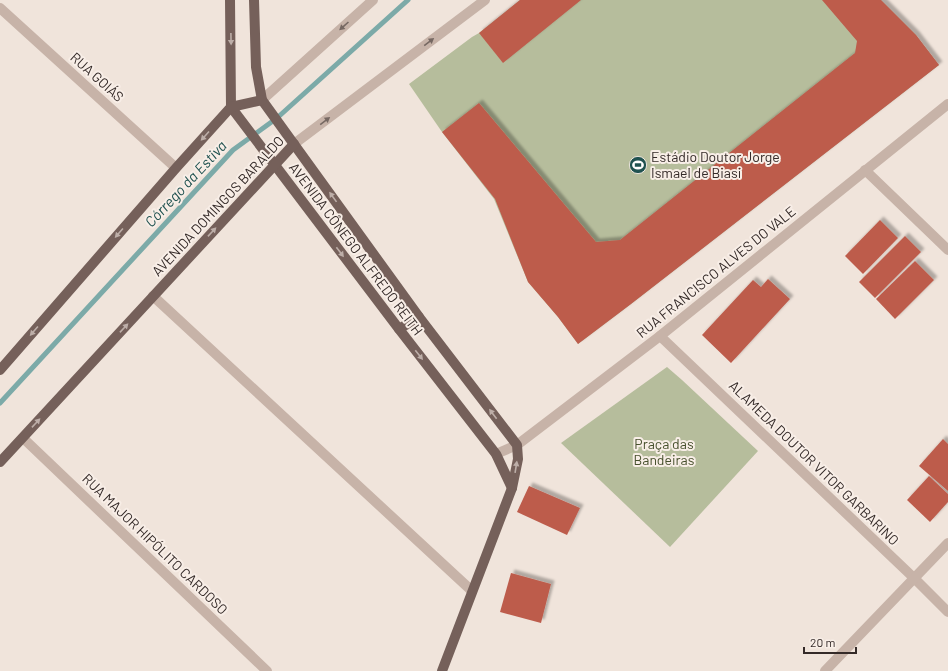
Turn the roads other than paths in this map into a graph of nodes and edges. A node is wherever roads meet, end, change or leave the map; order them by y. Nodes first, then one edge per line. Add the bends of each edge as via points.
1 (230, 0) edge
2 (254, 0) edge
3 (373, 0) edge
4 (485, 0) edge
5 (0, 8) edge
6 (262, 100) junction
7 (948, 104) edge
8 (232, 107) junction
9 (294, 144) junction
10 (274, 165) junction
11 (176, 168) junction
12 (865, 170) junction
13 (948, 250) edge
14 (153, 296) junction
15 (419, 317) junction
16 (399, 329) junction
17 (660, 336) junction
18 (0, 370) edge
19 (23, 438) junction
20 (517, 445) junction
21 (496, 454) junction
22 (0, 462) edge
23 (512, 488) junction
24 (948, 543) edge
25 (915, 579) junction
26 (472, 591) junction
27 (948, 612) edge
28 (267, 671) edge
29 (442, 671) edge
30 (825, 671) edge

1 -> 8 main road
2 - 6 main road, AVENIDA CÔNEGO ALFREDO REITH via 256,67
3 -> 6 street
9 -> 4 street, AVENIDA DOMINGOS BARALDO
5 - 11 street, RUA GOIÁS
6 - 8 main road
6 - 9 main road, AVENIDA CÔNEGO ALFREDO REITH
7 - 12 street, RUA FRANCISCO ALVES DO VALE
8 - 10 main road, AVENIDA CÔNEGO ALFREDO REITH
8 -> 11 main road
9 - 10 main road, AVENIDA DOMINGOS BARALDO
15 -> 9 main road, AVENIDA CÔNEGO ALFREDO REITH
14 -> 10 main road, AVENIDA DOMINGOS BARALDO
10 -> 16 main road, AVENIDA CÔNEGO ALFREDO REITH
11 -> 18 main road
12 - 13 street
12 - 17 street, RUA FRANCISCO ALVES DO VALE
19 -> 14 main road, AVENIDA DOMINGOS BARALDO
14 - 26 street
15 - 16 main road
20 -> 15 main road, AVENIDA CÔNEGO ALFREDO REITH
16 -> 21 main road, AVENIDA CÔNEGO ALFREDO REITH
17 - 20 street, RUA FRANCISCO ALVES DO VALE
17 - 25 street, ALAMEDA DOUTOR VITOR GARBARINO
19 - 22 main road, AVENIDA DOMINGOS BARALDO
19 - 28 street, RUA MAJOR HIPÓLITO CARDOSO
20 - 21 street, RUA FRANCISCO ALVES DO VALE
23 -> 20 main road via 518,459
21 - 23 main road, AVENIDA CÔNEGO ALFREDO REITH
23 - 26 main road
24 - 25 street
25 - 27 street, ALAMEDA DOUTOR VITOR GARBARINO
25 - 30 street
26 - 29 main road

